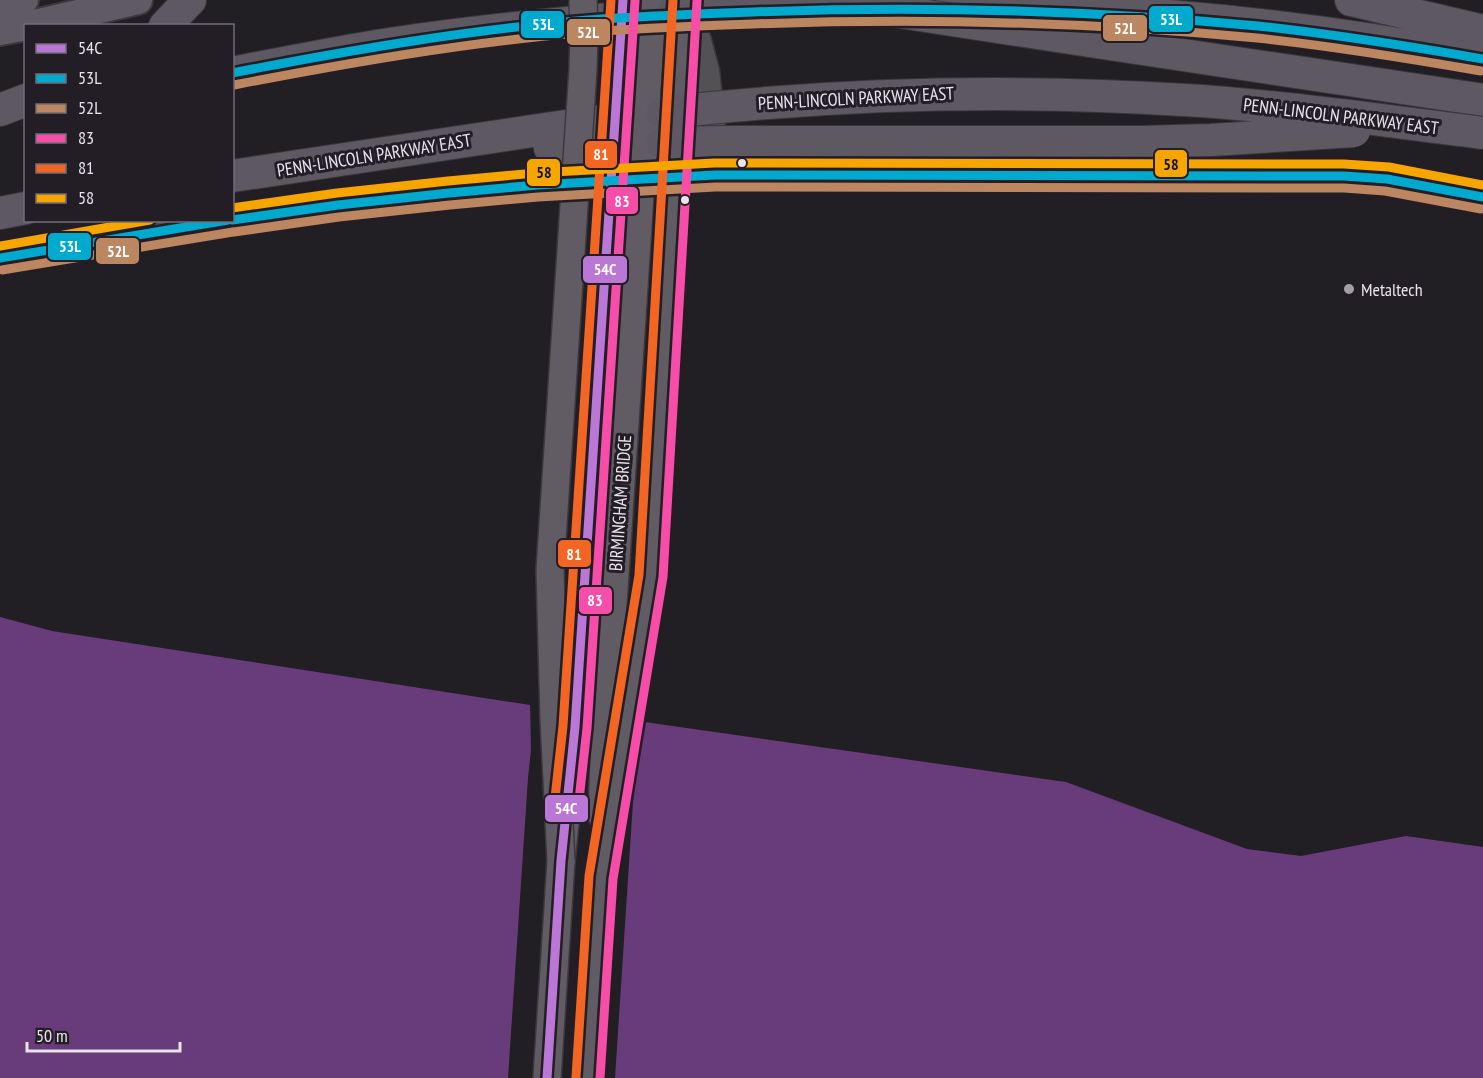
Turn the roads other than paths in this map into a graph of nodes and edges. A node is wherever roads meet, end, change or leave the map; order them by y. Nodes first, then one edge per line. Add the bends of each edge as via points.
1 (24, 0) edge
2 (138, 0) edge
3 (190, 0) edge
4 (583, 0) edge
5 (623, 0) edge
6 (822, 0) edge
7 (1351, 0) edge
8 (681, 5) edge
9 (0, 6) edge
10 (35, 24) edge
11 (167, 24) edge
12 (24, 26) edge
13 (0, 31) edge
14 (1483, 31) edge
15 (1483, 58) edge
16 (234, 73) edge
17 (1483, 100) edge
18 (24, 101) edge
19 (0, 110) edge
20 (24, 110) edge
21 (0, 115) edge
22 (1483, 119) edge
23 (663, 128) junction
24 (1483, 133) edge
25 (234, 176) edge
26 (715, 176) junction
27 (1483, 197) edge
28 (24, 208) edge
29 (0, 213) edge
30 (234, 220) edge
31 (219, 222) edge
32 (0, 258) edge
33 (561, 861) junction
34 (601, 878) junction
35 (547, 1078) edge
36 (588, 1078) edge

1 - 9 highway
2 - 10 highway
3 - 11 highway
4 - 33 main road, bridge via 583,69 550,570
5 - 33 main road, BIRMINGHAM BRIDGE, bridge via 575,727
6 - 17 highway, bridge
7 - 14 highway
8 - 15 highway via 1090,11 1305,31
8 - 16 highway via 401,43
8 - 26 main road via 699,39 708,81
8 - 34 main road, BIRMINGHAM BRIDGE, bridge via 605,729
8 - 34 main road, bridge via 651,576
12 - 13 highway
18 - 19 highway
20 - 21 highway
22 - 23 highway, bridge via 1143,142 729,142
23 - 24 highway, PENN-LINCOLN PARKWAY EAST, bridge via 740,104 968,93 1114,96 1260,106
23 - 25 highway, PENN-LINCOLN PARKWAY EAST via 586,123
26 - 27 main road via 1344,176
26 - 30 main road via 537,185
28 - 29 highway
31 - 32 main road
33 - 35 main road, BIRMINGHAM BRIDGE
34 - 36 main road, BIRMINGHAM BRIDGE

